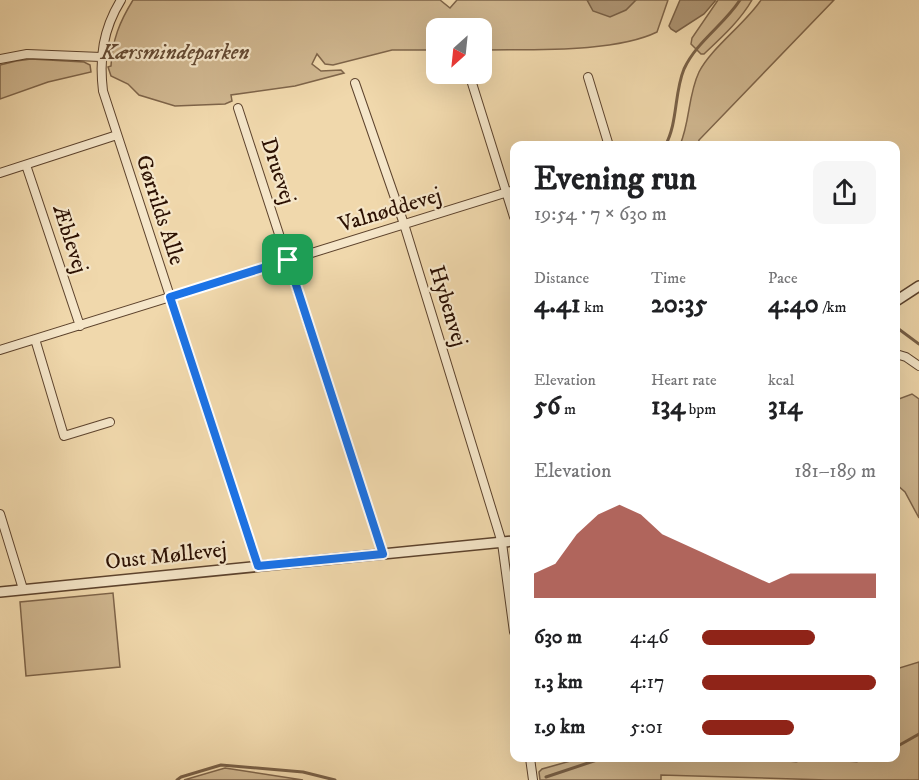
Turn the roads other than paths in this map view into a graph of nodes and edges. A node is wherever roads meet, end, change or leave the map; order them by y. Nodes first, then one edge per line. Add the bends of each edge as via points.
1 (119, 1) edge
2 (101, 57) junction
3 (0, 59) edge
4 (588, 77) dead end
5 (355, 82) dead end
6 (472, 84) edge
7 (238, 108) dead end
8 (117, 135) junction
9 (607, 141) edge
10 (26, 165) junction
11 (0, 173) edge
12 (510, 188) edge
13 (510, 191) edge
14 (404, 224) junction
15 (288, 260) junction
16 (919, 286) edge
17 (170, 297) junction
18 (900, 299) edge
19 (80, 326) junction
20 (35, 339) junction
21 (0, 350) edge
22 (900, 355) edge
23 (919, 366) edge
24 (110, 422) dead end
25 (0, 514) edge
26 (510, 542) edge
27 (502, 543) junction
28 (383, 554) junction
29 (258, 566) junction
30 (23, 589) junction
31 (0, 592) edge
32 (510, 602) edge
33 (531, 762) edge
34 (533, 780) edge

1 - 2 street, Gørrilds Alle via 109,22
2 - 3 street via 27,54
2 - 8 street, Gørrilds Alle via 103,91
4 - 9 street
5 - 14 street, Hybenvej
6 - 12 street
7 - 15 street, Druevej
8 - 10 street
8 - 17 street, Gørrilds Alle
10 - 11 street
10 - 19 street, Æblevej
13 - 14 street, Valnøddevej
14 - 15 street, Valnøddevej
14 - 27 street, Hybenvej
15 - 17 street, Valnøddevej
15 - 28 street, Druevej
16 - 18 street
17 - 19 street, Valnøddevej
17 - 29 street, Gørrilds Alle
19 - 20 street, Valnøddevej
20 - 21 street, Valnøddevej
20 - 24 street via 64,436
22 - 23 street
25 - 30 street
26 - 27 street, Oust Møllevej
27 - 28 street, Oust Møllevej
27 - 32 street, Hybenvej
28 - 29 street, Oust Møllevej
29 - 30 street, Oust Møllevej
30 - 31 street, Oust Møllevej
33 - 34 street

